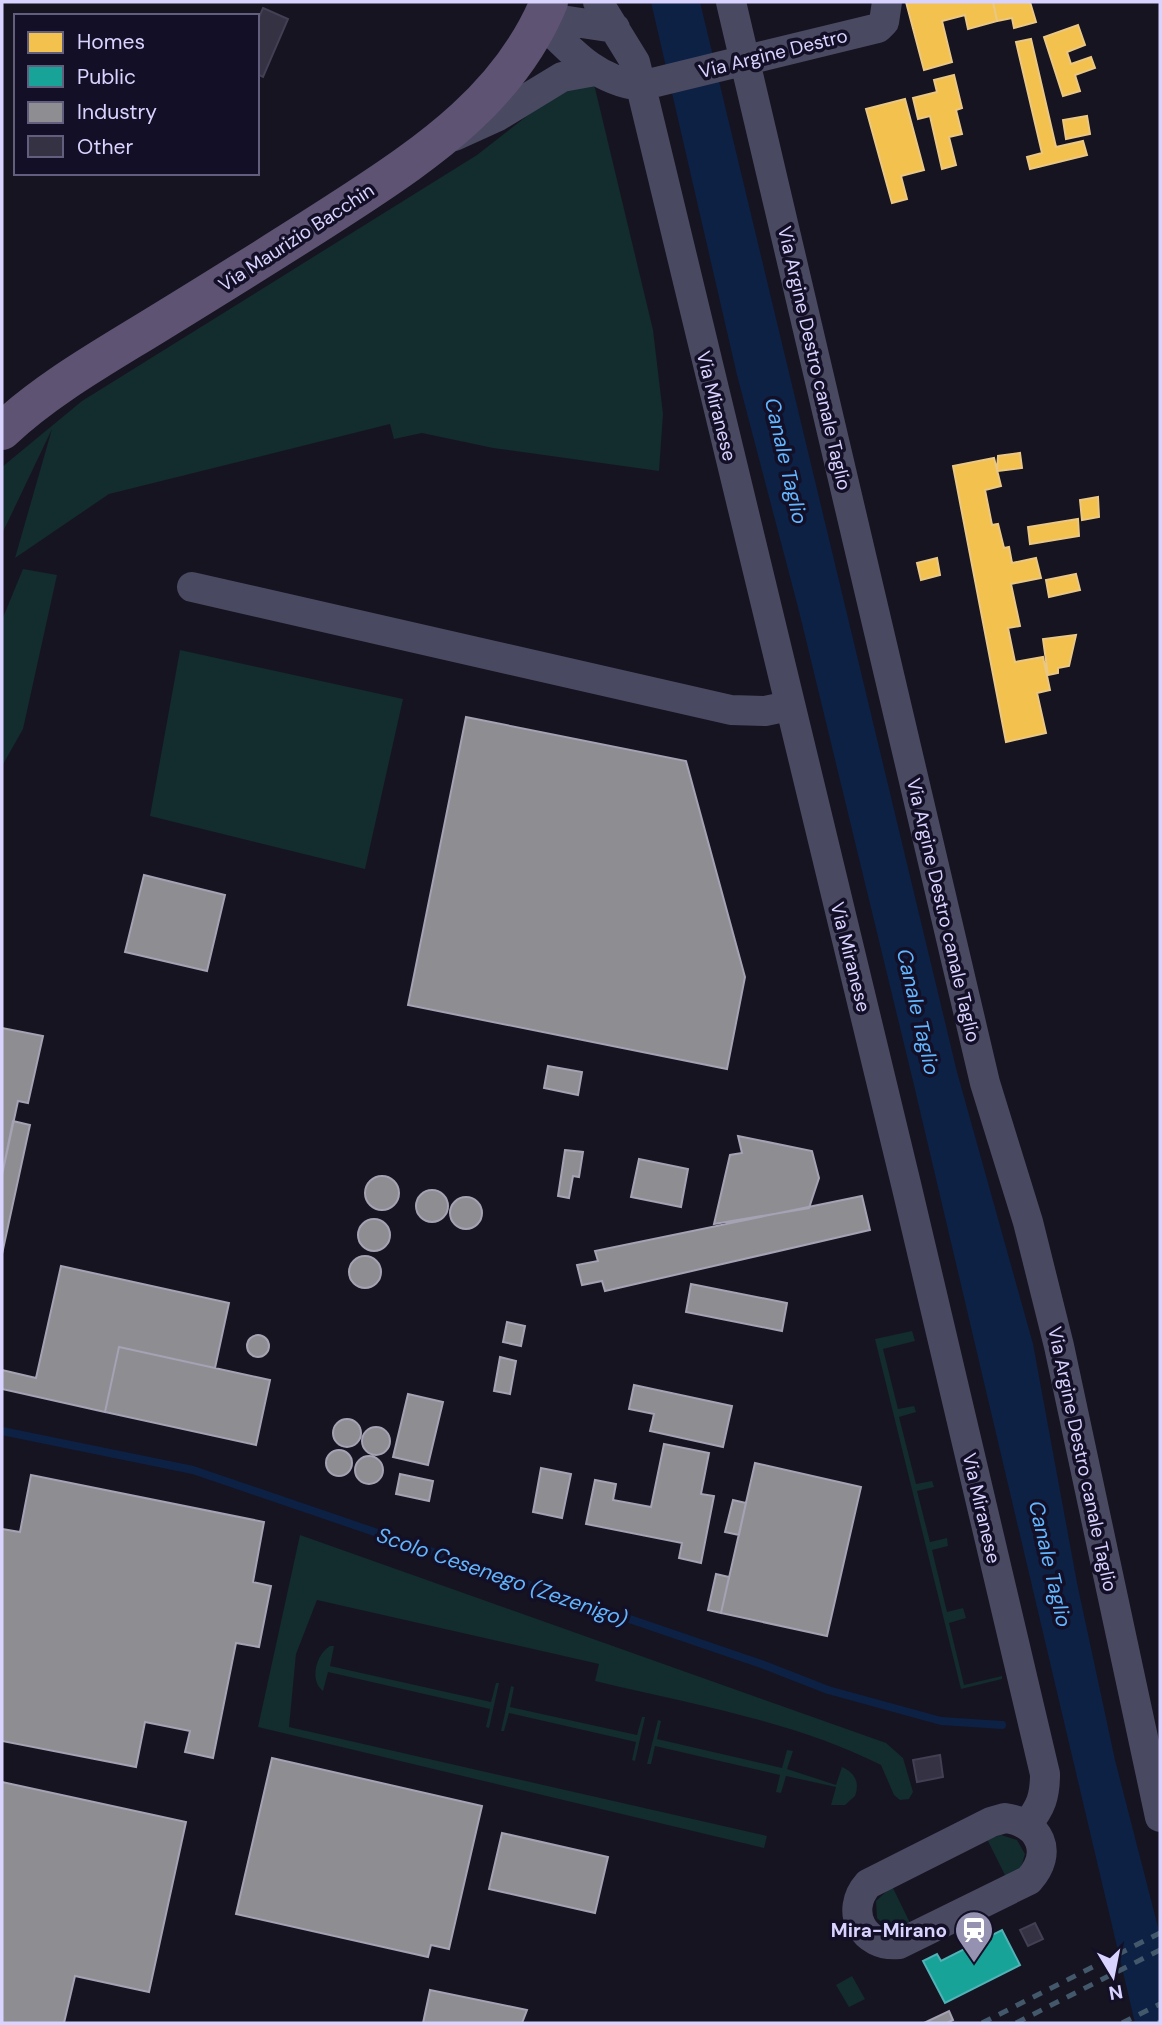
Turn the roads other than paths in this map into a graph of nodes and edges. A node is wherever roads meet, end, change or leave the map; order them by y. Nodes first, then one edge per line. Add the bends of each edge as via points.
1 (598, 2) edge
2 (731, 2) edge
3 (887, 2) edge
4 (545, 11) edge
5 (615, 28) junction
6 (732, 62) junction
7 (595, 71) junction
8 (649, 84) junction
9 (436, 144) junction
10 (2, 431) edge
11 (192, 587) dead end
12 (789, 706) junction
13 (1160, 1817) edge
14 (1027, 1824) junction

1 - 5 street, Via Miranese
2 - 6 street, Via Argine Destro canale Taglio
3 - 6 street, Via Argine Destro via 884,22 878,28
4 - 5 street via 568,21
4 - 7 street via 580,61
4 - 9 main road, Via Maurizio Bacchin via 488,98
5 - 8 street, Via Miranese
6 - 8 street, Via Argine Destro
6 - 13 street, Via Argine Destro canale Taglio via 985,1083 1028,1222 1059,1346
7 - 8 street via 625,84
7 - 9 street via 562,77 498,116
8 - 12 street, Via Miranese
9 - 10 main road, Via Maurizio Bacchin via 274,252 76,374
11 - 12 street via 732,710
12 - 14 street, Via Miranese via 1045,1774 1040,1809
14 - 14 street via 1005,1818 991,1822 879,1877 862,1891 856,1911 859,1924 876,1942 899,1944 1019,1887 1037,1871 1041,1860 1040,1841

